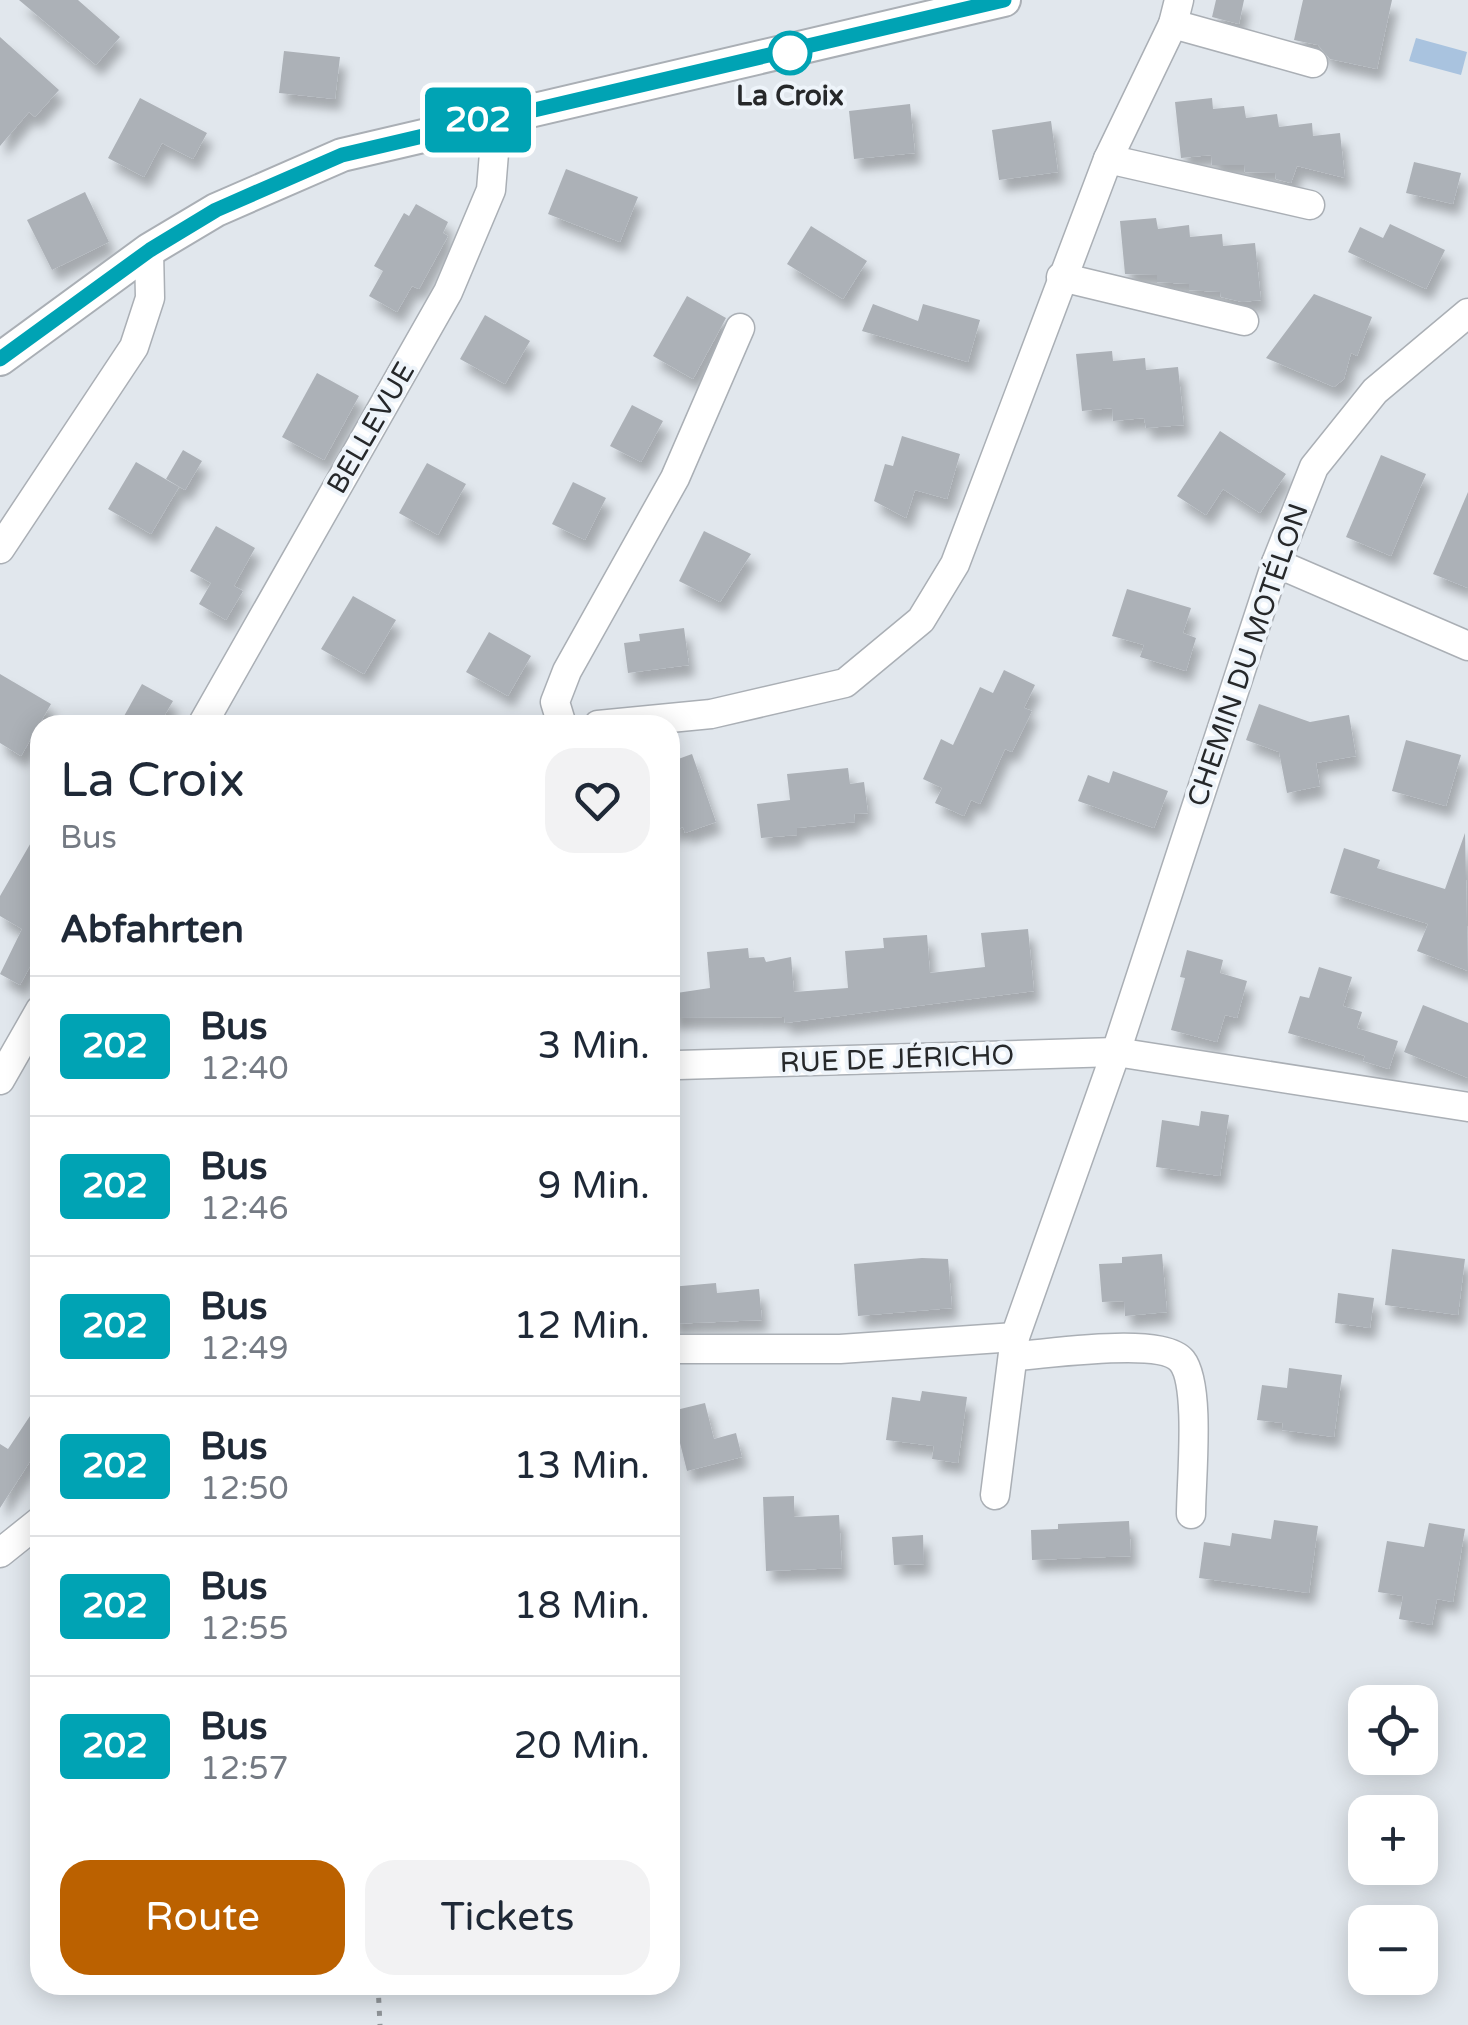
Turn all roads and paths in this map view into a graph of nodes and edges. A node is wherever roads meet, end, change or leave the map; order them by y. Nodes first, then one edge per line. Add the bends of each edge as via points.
1 (1004, 0) edge
2 (1176, 12) edge
3 (1313, 62) dead end
4 (497, 116) junction
5 (1108, 159) junction
6 (1310, 205) dead end
7 (150, 250) junction
8 (1061, 277) junction
9 (1468, 313) edge
10 (1244, 320) dead end
11 (740, 328) dead end
12 (0, 359) edge
13 (0, 550) edge
14 (1276, 563) junction
15 (1468, 646) edge
16 (208, 715) edge
17 (559, 715) edge
18 (680, 717) edge
19 (30, 1028) edge
20 (1116, 1052) junction
21 (680, 1065) edge
22 (0, 1080) edge
23 (1468, 1107) edge
24 (1016, 1346) junction
25 (680, 1349) edge
26 (996, 1495) dead end
27 (1191, 1514) dead end
28 (30, 1530) edge
29 (0, 1553) edge
30 (378, 1995) edge
31 (380, 2025) edge

1 - 4 street
2 - 3 street
2 - 5 street
4 - 7 street via 342,155 216,210
4 - 16 street, BELLEVUE via 491,190 448,292
5 - 6 street
5 - 8 street
7 - 12 street
7 - 13 street via 150,298 134,347
8 - 10 street
8 - 18 street via 956,564 922,620 846,683
9 - 14 street, CHEMIN DU MOTÉLON via 1375,392 1314,468
11 - 17 street via 675,478 567,671 556,702
14 - 15 street
14 - 20 street, CHEMIN DU MOTÉLON
19 - 22 street
20 - 21 street, RUE DE JÉRICHO
20 - 23 street, RUE DE JÉRICHO
20 - 24 street
24 - 25 street
24 - 26 street
24 - 27 street via 1159,1347 1182,1360 1191,1382
28 - 29 street
30 - 31 path

